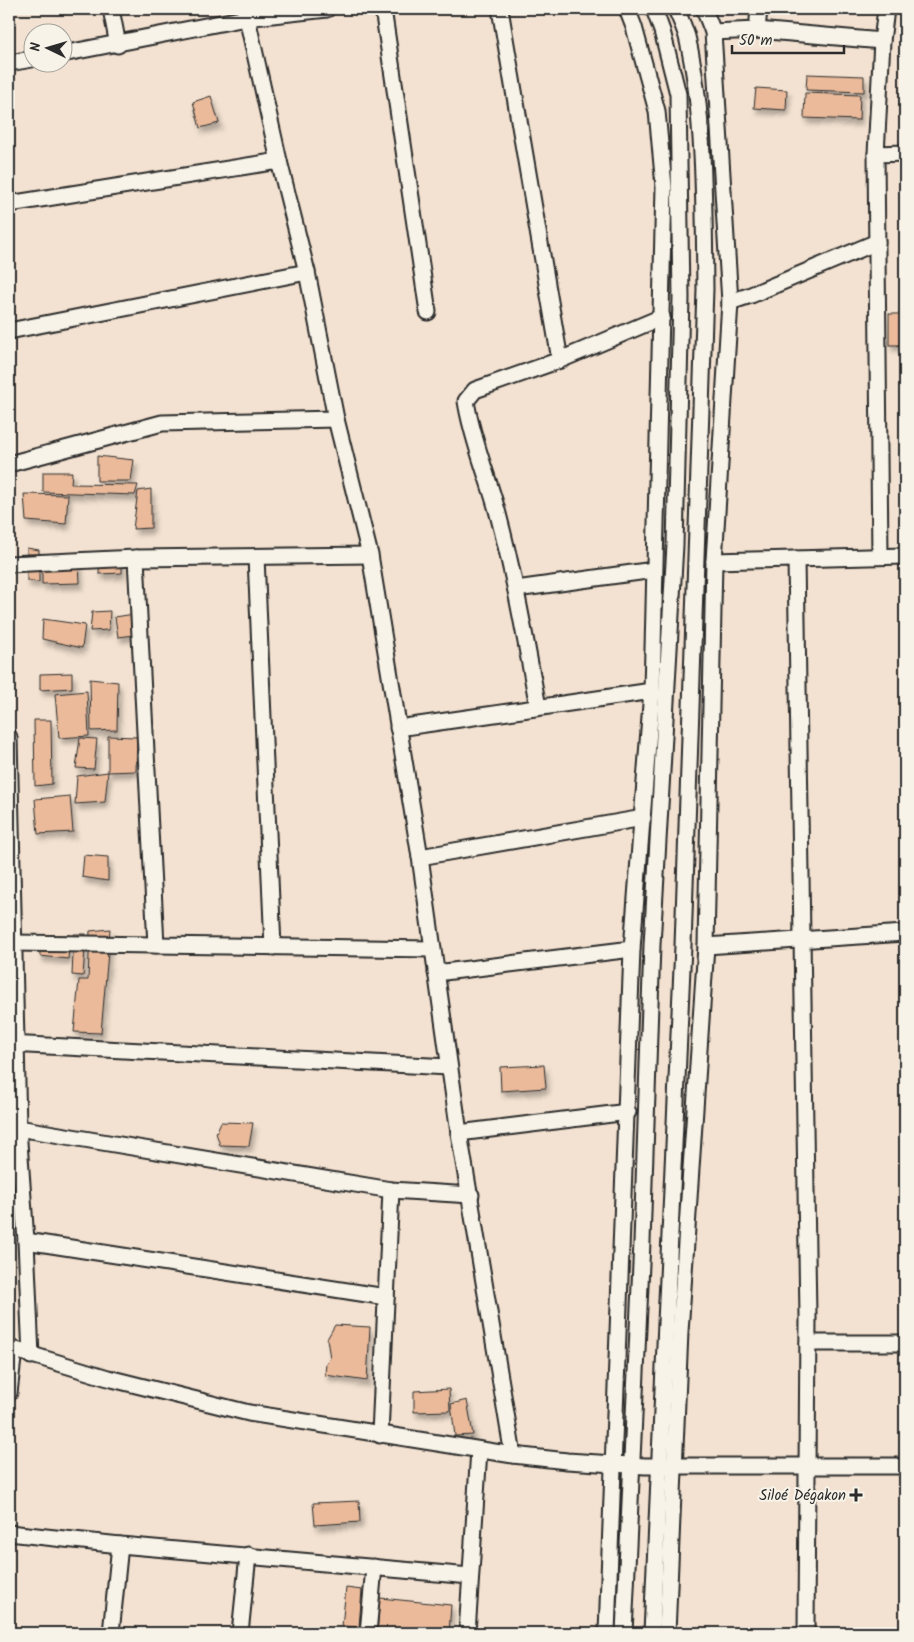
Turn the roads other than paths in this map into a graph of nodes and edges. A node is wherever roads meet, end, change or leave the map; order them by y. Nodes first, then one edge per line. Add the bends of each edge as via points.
1 (111, 9) edge
2 (327, 9) edge
3 (382, 9) edge
4 (500, 9) edge
5 (627, 9) edge
6 (654, 9) edge
7 (676, 9) edge
8 (704, 9) edge
9 (759, 9) edge
10 (886, 9) edge
11 (246, 14) edge
12 (757, 30) junction
13 (713, 32) junction
14 (882, 41) junction
15 (118, 45) junction
16 (72, 52) edge
17 (22, 61) edge
18 (9, 63) edge
19 (905, 153) edge
20 (876, 154) junction
21 (279, 162) junction
22 (9, 204) edge
23 (877, 242) junction
24 (307, 272) junction
25 (730, 302) junction
26 (428, 312) dead end
27 (662, 317) junction
28 (9, 331) edge
29 (560, 360) junction
30 (336, 419) junction
31 (9, 464) edge
32 (370, 555) junction
33 (256, 556) junction
34 (880, 556) junction
35 (905, 556) edge
36 (136, 558) junction
37 (796, 559) junction
38 (714, 561) junction
39 (9, 564) edge
40 (654, 570) junction
41 (516, 589) junction
42 (652, 691) junction
43 (538, 707) junction
44 (398, 728) junction
45 (9, 737) edge
46 (643, 818) junction
47 (420, 857) junction
48 (905, 933) edge
49 (801, 941) junction
50 (14, 943) junction
51 (156, 945) junction
52 (706, 946) junction
53 (273, 947) junction
54 (432, 949) junction
55 (632, 949) junction
56 (436, 973) junction
57 (12, 1045) edge
58 (449, 1067) junction
59 (628, 1112) junction
60 (18, 1128) junction
61 (459, 1133) junction
62 (15, 1184) edge
63 (391, 1190) junction
64 (471, 1195) junction
65 (26, 1241) junction
66 (386, 1297) junction
67 (905, 1342) edge
68 (808, 1343) junction
69 (11, 1349) edge
70 (30, 1356) junction
71 (9, 1393) edge
72 (380, 1435) junction
73 (479, 1450) junction
74 (513, 1455) junction
75 (613, 1464) junction
76 (631, 1465) junction
77 (668, 1465) junction
78 (808, 1465) junction
79 (905, 1466) edge
80 (9, 1533) edge
81 (120, 1546) junction
82 (248, 1556) junction
83 (374, 1567) junction
84 (470, 1576) junction
85 (111, 1633) edge
86 (240, 1633) edge
87 (368, 1633) edge
88 (467, 1633) edge
89 (606, 1633) edge
90 (624, 1633) edge
91 (652, 1633) edge
92 (667, 1633) edge
93 (806, 1633) edge

1 - 15 street
2 - 11 street
3 - 26 street
4 - 29 street
5 - 27 street via 657,111 664,187
6 - 76 street via 678,94 681,298 675,545 652,945
7 - 77 street via 688,40 698,113 705,289
8 - 13 street
9 - 12 street
10 - 14 street
11 - 15 street
11 - 21 street
12 - 13 street
12 - 14 street
13 - 25 street
14 - 20 street
15 - 16 street
17 - 18 street
19 - 20 street
20 - 23 street
21 - 22 street
21 - 24 street
23 - 25 street
23 - 34 street
24 - 28 street
24 - 30 street
25 - 38 street
27 - 29 street
27 - 40 street
29 - 41 street via 475,390 466,401
30 - 31 street via 162,423
30 - 32 street
32 - 33 street
32 - 44 street
33 - 36 street
33 - 53 street
34 - 35 street
34 - 37 street
36 - 39 street
36 - 51 street
37 - 38 street
37 - 49 street
38 - 52 street
40 - 41 street
40 - 42 street
41 - 43 street
42 - 43 street
42 - 46 street
43 - 44 street
44 - 47 street
45 - 50 street
46 - 47 street
46 - 55 street
47 - 54 street
48 - 49 street
49 - 52 street
49 - 68 street
50 - 51 street
50 - 57 street
51 - 53 street
52 - 77 street
53 - 54 street
54 - 56 street
55 - 56 street
55 - 59 street
56 - 58 street
57 - 58 street
57 - 60 street
58 - 61 street
59 - 61 street
59 - 75 street
60 - 62 street
60 - 63 street
61 - 64 street
62 - 65 street
63 - 64 street
63 - 66 street
64 - 74 street
65 - 66 street
65 - 70 street
66 - 72 street
67 - 68 street
68 - 78 street
69 - 70 street
69 - 71 street
70 - 72 street via 249,1413
72 - 73 street
73 - 74 street
73 - 84 street
74 - 75 street
75 - 76 street
75 - 89 street
76 - 77 street
76 - 90 street
77 - 78 street
77 - 91 street
77 - 92 street
78 - 79 street
78 - 93 street
80 - 81 street
81 - 82 street
81 - 85 street
82 - 83 street
82 - 86 street
83 - 84 street
83 - 87 street
84 - 88 street

